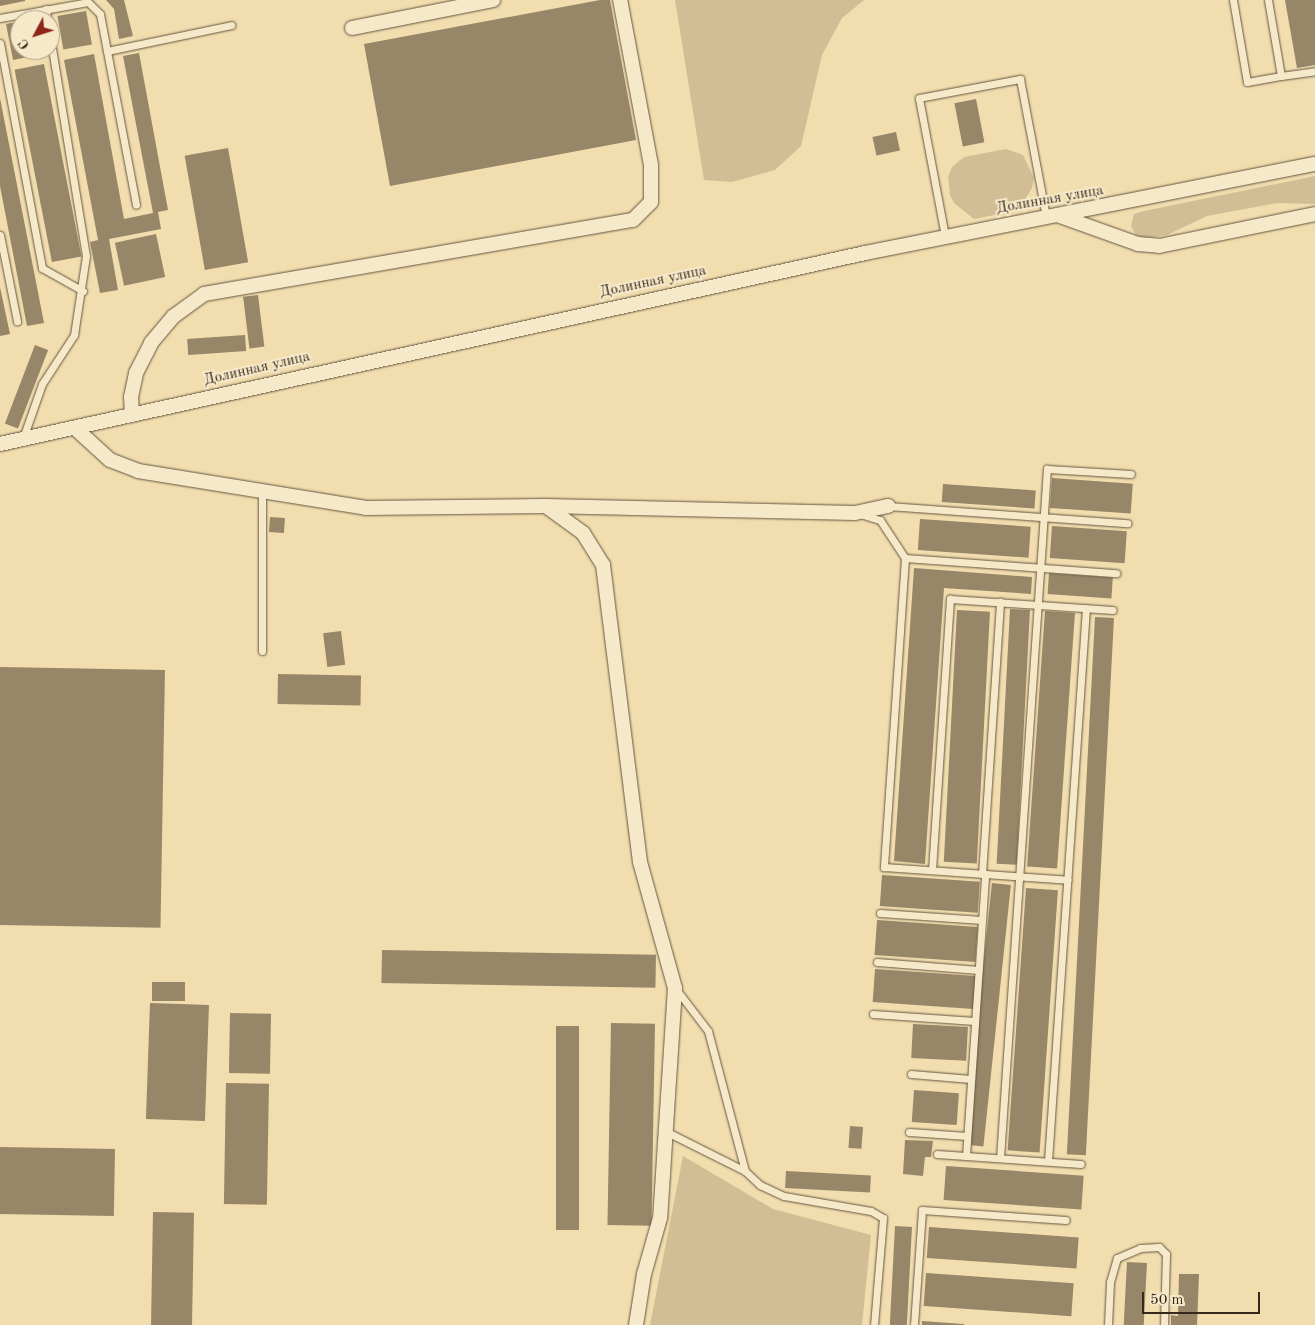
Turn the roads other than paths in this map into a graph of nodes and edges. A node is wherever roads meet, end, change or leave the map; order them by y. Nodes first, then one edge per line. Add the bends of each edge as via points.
1 (493, 0) edge
2 (620, 0) edge
3 (1234, 0) edge
4 (1268, 0) edge
5 (46, 10) edge
6 (232, 25) dead end
7 (352, 28) dead end
8 (0, 43) edge
9 (107, 51) junction
10 (54, 60) edge
11 (1315, 71) edge
12 (1281, 76) junction
13 (1315, 164) edge
14 (136, 205) dead end
15 (1315, 214) edge
16 (1051, 216) junction
17 (0, 235) edge
18 (945, 236) junction
19 (83, 291) junction
20 (17, 321) dead end
21 (132, 414) junction
22 (76, 429) junction
23 (23, 438) junction
24 (0, 444) edge
25 (1131, 474) dead end
26 (262, 491) junction
27 (546, 506) junction
28 (888, 506) joint
29 (855, 513) junction
30 (1043, 517) junction
31 (1127, 523) dead end
32 (905, 558) junction
33 (1040, 568) junction
34 (1116, 573) dead end
35 (1000, 602) junction
36 (1037, 605) junction
37 (1086, 608) junction
38 (1113, 610) dead end
39 (262, 651) dead end
40 (932, 870) junction
41 (984, 874) junction
42 (1019, 876) junction
43 (1068, 880) junction
44 (880, 912) dead end
45 (982, 920) junction
46 (877, 962) dead end
47 (979, 970) junction
48 (675, 988) junction
49 (873, 1014) dead end
50 (975, 1021) junction
51 (911, 1074) dead end
52 (971, 1079) junction
53 (667, 1132) junction
54 (909, 1132) dead end
55 (967, 1136) junction
56 (937, 1154) dead end
57 (966, 1156) junction
58 (1000, 1158) junction
59 (1048, 1162) junction
60 (1081, 1164) dead end
61 (745, 1171) junction
62 (1066, 1220) dead end
63 (636, 1325) edge
64 (874, 1325) edge
65 (914, 1325) edge
66 (1108, 1325) edge
67 (1164, 1325) edge

1 - 7 street
2 - 21 street via 652,165 651,202 633,220 204,294 174,316 151,343 136,373 131,397
3 - 12 lane via 1247,82
4 - 12 lane
5 - 9 lane via 88,2 100,14
6 - 9 lane
8 - 19 lane via 42,268
9 - 14 lane
10 - 19 lane via 86,256
11 - 12 lane
13 - 16 street, Долинная улица
15 - 16 street via 1159,246 1138,244
16 - 18 street, Долинная улица
16 - 18 lane via 1020,80 919,98
17 - 20 lane
18 - 21 street, Долинная улица
19 - 23 lane via 74,334 42,384
21 - 22 street, Долинная улица
22 - 23 street, Долинная улица
22 - 26 street via 110,460 138,471
23 - 24 street, Долинная улица
25 - 30 lane via 1047,468
26 - 27 street via 366,508
26 - 39 lane
27 - 29 street
27 - 48 street via 583,533 603,565 640,862
28 - 29 street
28 - 30 lane
29 - 32 lane via 880,520
30 - 31 lane
30 - 33 lane
32 - 33 lane
32 - 40 lane via 884,867
33 - 34 lane
33 - 36 lane
35 - 36 lane
35 - 40 lane via 950,599
35 - 41 lane
36 - 37 lane
36 - 42 lane
37 - 38 lane
37 - 43 lane
40 - 41 lane
41 - 42 lane
41 - 45 lane
42 - 43 lane
42 - 58 lane
43 - 59 lane
44 - 45 lane
45 - 47 lane
46 - 47 lane
47 - 50 lane
48 - 53 street
48 - 61 lane via 708,1030
49 - 50 lane
50 - 52 lane
51 - 52 lane
52 - 55 lane
53 - 61 lane
53 - 63 street via 660,1218 644,1274
54 - 55 lane
55 - 57 lane
56 - 57 lane
57 - 58 lane
58 - 59 lane
59 - 60 lane
61 - 64 lane via 760,1185 784,1196 871,1212 883,1218
62 - 65 lane via 922,1210
66 - 67 lane via 1110,1282 1118,1258 1140,1248 1159,1247 1166,1254

